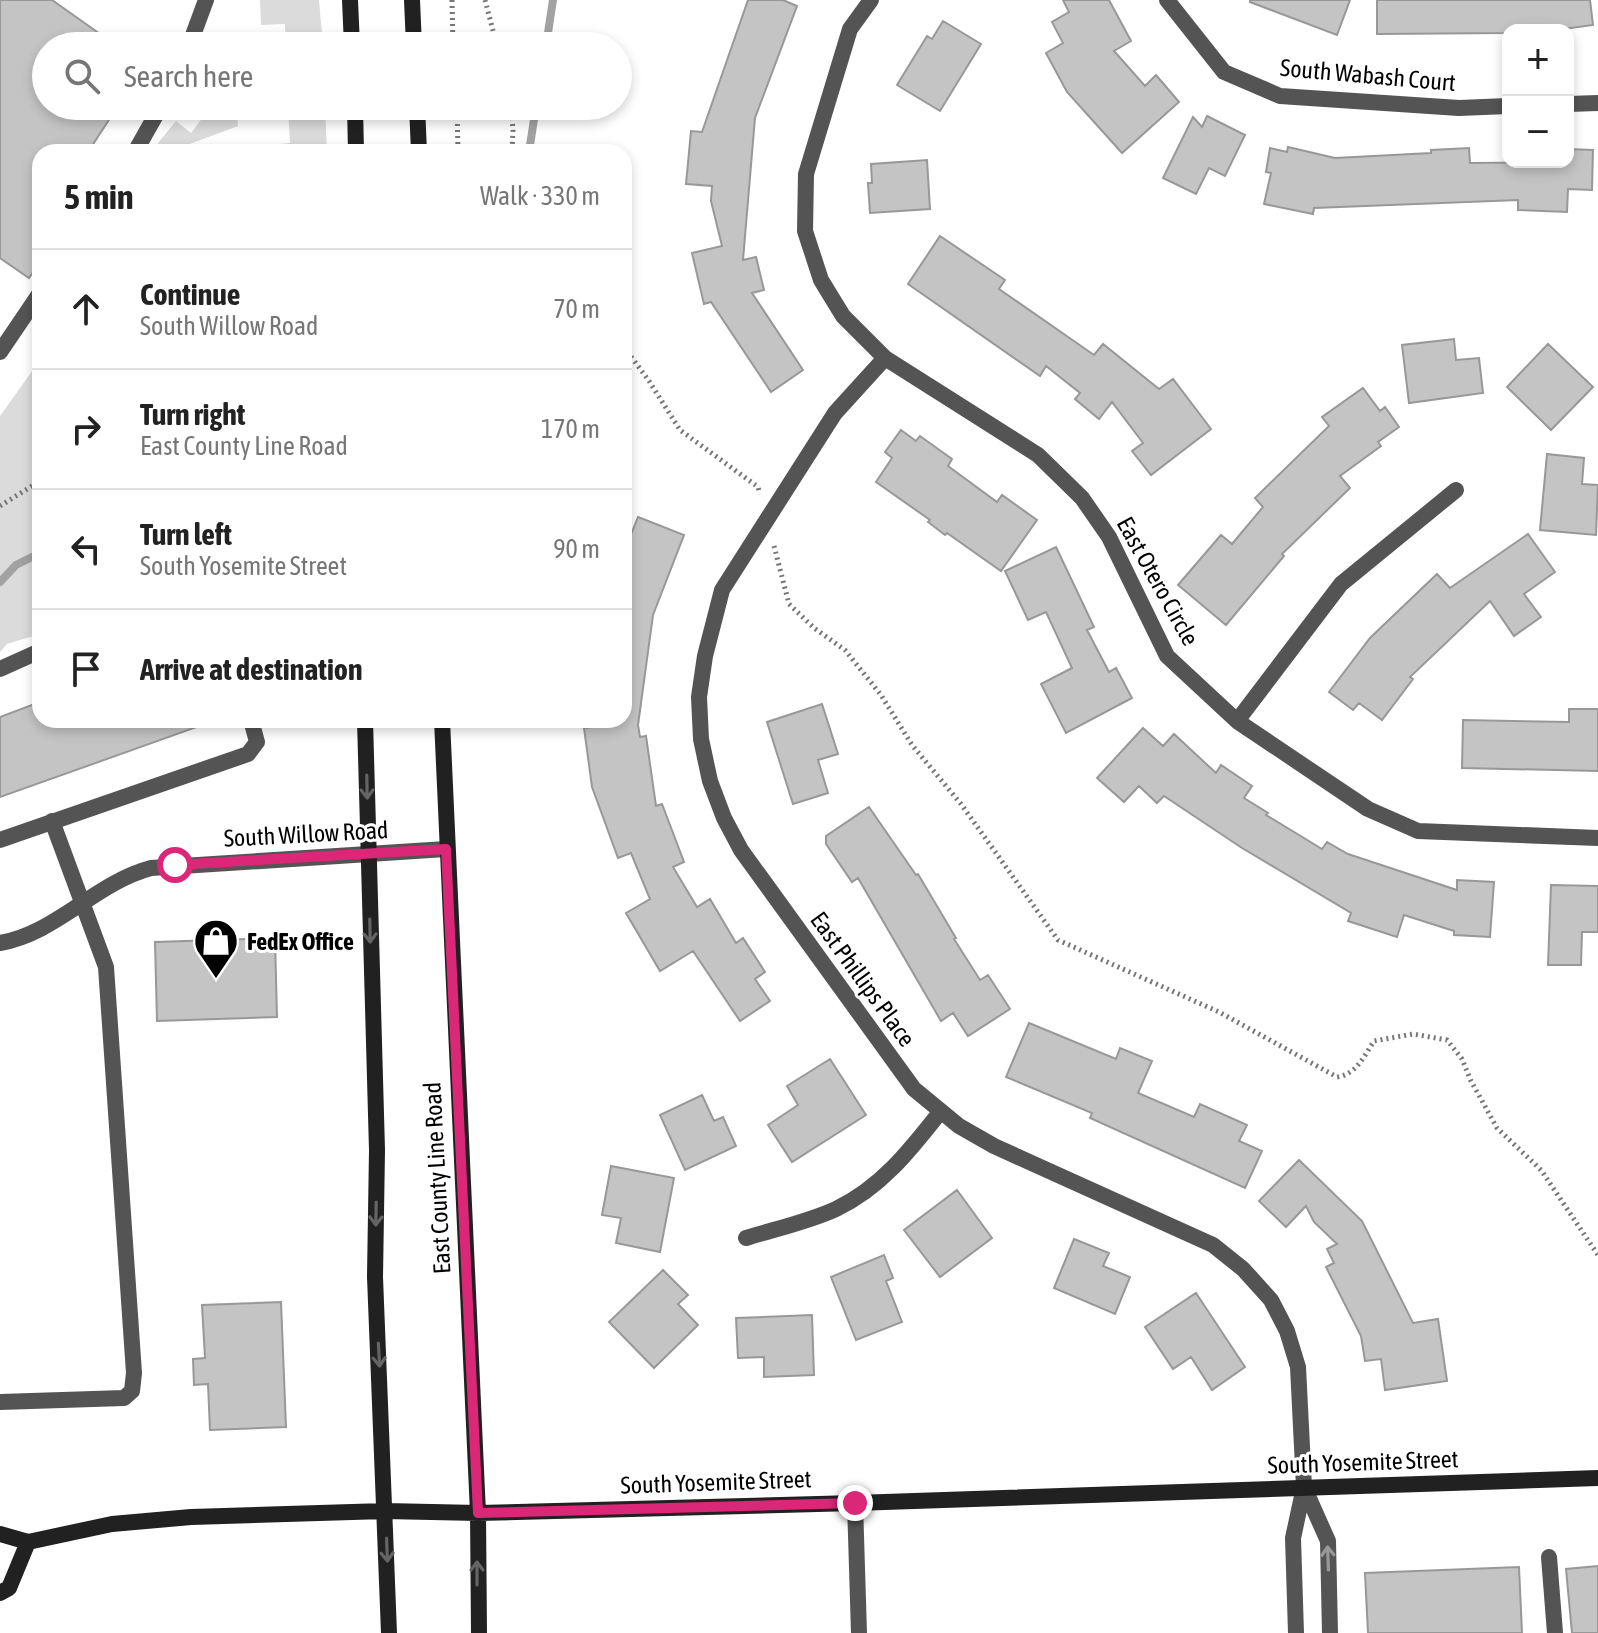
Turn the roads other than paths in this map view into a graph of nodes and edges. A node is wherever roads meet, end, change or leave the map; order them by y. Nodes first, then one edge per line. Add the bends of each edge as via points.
1 (206, 0) edge
2 (350, 0) edge
3 (412, 0) edge
4 (871, 0) edge
5 (1167, 0) edge
6 (194, 32) edge
7 (351, 32) edge
8 (413, 32) edge
9 (1598, 103) edge
10 (1574, 104) edge
11 (1502, 106) edge
12 (153, 120) edge
13 (355, 120) edge
14 (418, 120) edge
15 (140, 144) edge
16 (356, 144) edge
17 (419, 144) edge
18 (32, 301) edge
19 (7, 325) edge
20 (0, 352) edge
21 (885, 358) junction
22 (1456, 490) dead end
23 (32, 655) edge
24 (0, 669) edge
25 (1237, 721) junction
26 (253, 728) edge
27 (365, 728) edge
28 (442, 728) edge
29 (52, 821) junction
30 (1598, 838) edge
31 (0, 840) edge
32 (446, 849) junction
33 (368, 854) junction
34 (82, 904) junction
35 (0, 943) edge
36 (941, 1111) junction
37 (746, 1238) dead end
38 (0, 1402) edge
39 (1598, 1478) edge
40 (1304, 1487) junction
41 (855, 1503) junction
42 (385, 1511) junction
43 (478, 1513) junction
44 (0, 1534) edge
45 (28, 1542) junction
46 (1549, 1557) dead end
47 (0, 1593) edge
48 (389, 1633) edge
49 (479, 1633) edge
50 (859, 1633) edge
51 (1296, 1633) edge
52 (1330, 1633) edge
53 (1555, 1633) edge

1 - 6 street
2 - 7 main road
3 - 8 main road
4 - 21 street, East Otero Circle via 850,29 806,174 805,231 821,280 843,316
5 - 11 street, South Wabash Court via 1224,72 1280,96
9 - 10 street
12 - 15 street
13 - 16 main road
14 - 17 main road
18 - 19 street
19 - 20 street
21 - 25 street, East Otero Circle via 1038,455 1082,498 1109,537 1167,656
21 - 36 street, East Phillips Place via 835,413 722,590 699,697 701,739 710,781 741,850 898,1070
22 - 25 street via 1341,584
23 - 24 street
25 - 30 street, East Otero Circle via 1368,809 1418,831
26 - 29 street via 257,742 248,754
27 -> 33 main road
28 - 32 main road, East County Line Road
29 - 31 street
29 - 34 street
32 - 33 street, South Willow Road
32 - 43 main road, East County Line Road
33 - 34 street, South Willow Road via 151,868 120,878
33 -> 42 main road
34 - 35 street, South Willow Road via 26,936
34 - 38 street via 106,967 132,1391 124,1398
36 - 37 street via 903,1159 860,1196 834,1210
36 - 40 street, East Phillips Place via 994,1146 1213,1245 1243,1269 1271,1300 1298,1367
39 - 40 main road, South Yosemite Street
40 - 41 main road, South Yosemite Street
40 - 51 street, East Phillips Place via 1293,1538
52 -> 40 street, East Phillips Place via 1328,1541
41 - 43 main road, South Yosemite Street
41 - 50 street
42 - 43 main road, South Yosemite Street
42 - 45 main road, South Yosemite Street via 159,1519
42 -> 48 main road
49 -> 43 main road, East County Line Road
44 - 45 main road
45 - 47 main road via 9,1588
46 - 53 street

